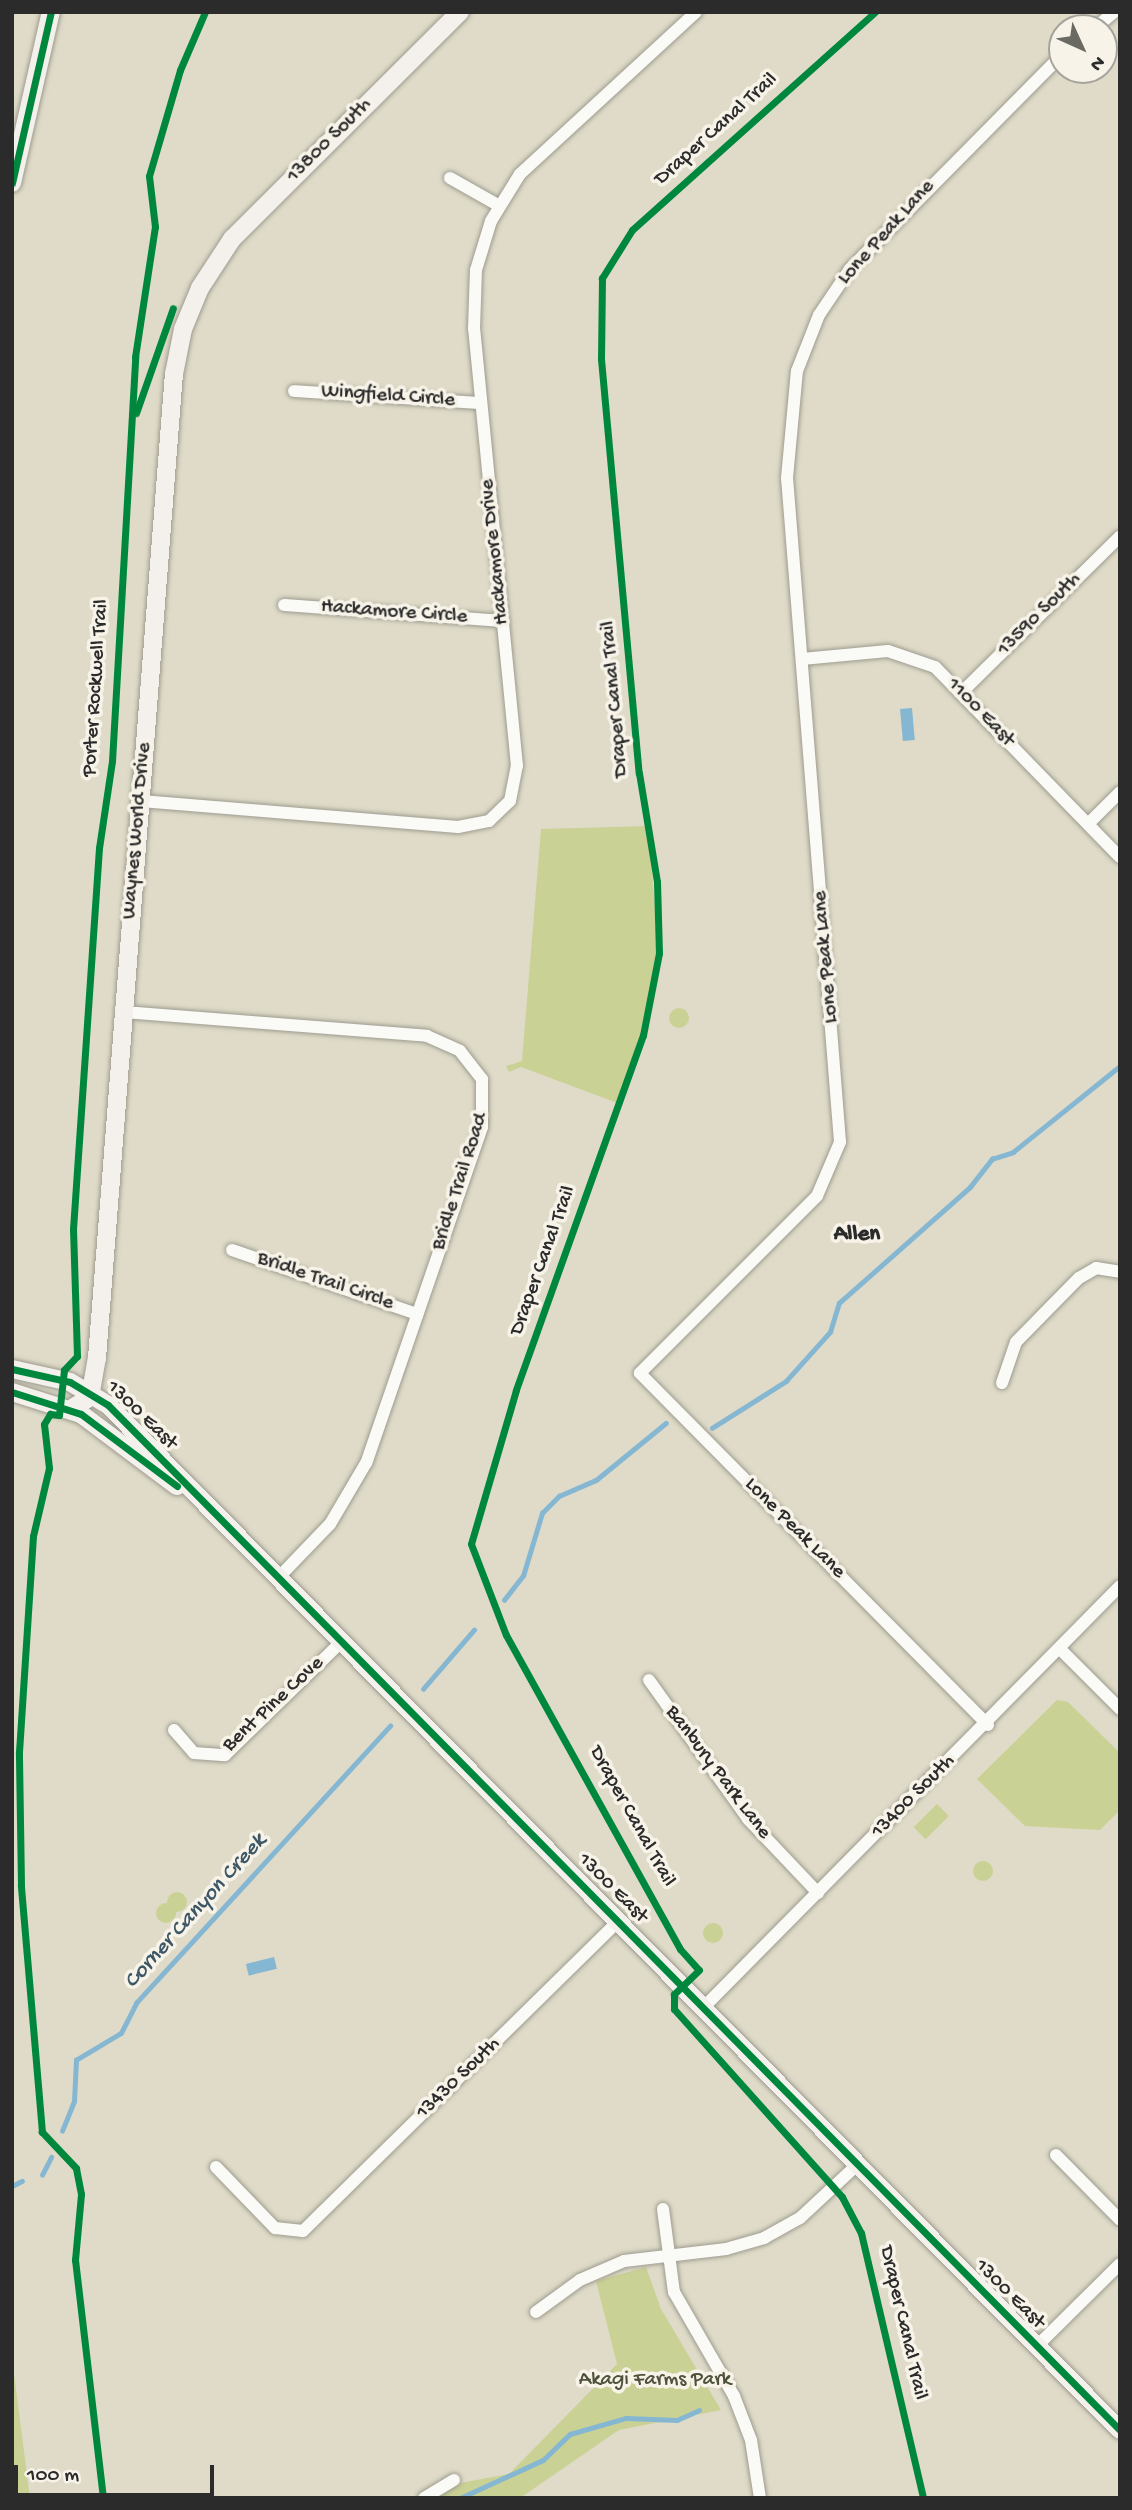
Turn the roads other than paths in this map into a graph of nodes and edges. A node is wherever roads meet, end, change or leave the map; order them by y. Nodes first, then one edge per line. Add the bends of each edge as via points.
1 (51, 12) edge
2 (460, 12) edge
3 (696, 12) edge
4 (1048, 67) edge
5 (450, 178) dead end
6 (12, 183) edge
7 (498, 205) junction
8 (207, 275) joint
9 (294, 391) dead end
10 (481, 403) junction
11 (1120, 536) edge
12 (284, 605) dead end
13 (503, 621) junction
14 (802, 659) junction
15 (961, 693) junction
16 (1120, 792) edge
17 (141, 801) junction
18 (1088, 824) junction
19 (1120, 857) edge
20 (124, 1012) junction
21 (232, 1250) dead end
22 (1120, 1272) edge
23 (417, 1314) junction
24 (12, 1369) edge
25 (1002, 1383) dead end
26 (12, 1392) edge
27 (92, 1392) junction
28 (71, 1409) junction
29 (197, 1494) junction
30 (279, 1577) junction
31 (1120, 1586) edge
32 (340, 1643) junction
33 (1060, 1649) junction
34 (649, 1680) dead end
35 (1120, 1709) edge
36 (988, 1725) junction
37 (174, 1730) dead end
38 (818, 1893) junction
39 (619, 1921) junction
40 (705, 2006) junction
41 (1056, 2155) dead end
42 (856, 2166) junction
43 (216, 2167) dead end
44 (663, 2209) dead end
45 (1120, 2220) edge
46 (666, 2255) junction
47 (1120, 2264) edge
48 (536, 2312) dead end
49 (1037, 2347) junction
50 (1120, 2430) edge
51 (454, 2480) dead end
52 (424, 2498) edge
53 (760, 2498) edge

1 - 6 main road
2 - 8 main road, 13800 South via 242,228
3 - 7 street, Hackamore Drive via 536,156
4 - 14 street, Lone Peak Lane via 862,254 811,332 786,435
5 - 7 street
7 - 10 street, Hackamore Drive via 473,285
8 - 17 main road, Waynes World Drive via 183,329 174,374
9 - 10 street, Wingfield Circle
10 - 13 street, Hackamore Drive
11 - 15 street, 13590 South
12 - 13 street, Hackamore Circle
13 - 17 street, Hackamore Drive via 518,775 510,801 489,821 458,827
14 - 15 street, 1100 East via 905,652 935,667
14 - 36 street, Lone Peak Lane via 841,1128 837,1157 817,1196 640,1373
15 - 18 street, 1100 East
16 - 18 street
17 - 20 main road, Waynes World Drive
18 - 19 street, 1100 East
20 - 23 street, Bridle Trail Road via 427,1036 469,1059 482,1079 485,1115
20 - 27 main road, Waynes World Drive
21 - 23 street, Bridle Trail Circle
22 - 25 street via 1104,1267 1084,1273 1017,1342
23 - 30 street, Bridle Trail Road via 359,1479 330,1524
24 - 27 main road, 1300 East
26 - 28 main road, 1300 East
27 - 28 main road via 83,1405
27 - 29 main road, 1300 East
28 - 29 main road, 1300 East
29 - 30 main road, 1300 East
30 - 32 main road, 1300 East
31 - 33 street, 13400 South
32 - 37 street, Bent Pine Cove via 225,1755 194,1753
32 - 39 main road, 1300 East
33 - 35 street
33 - 36 street, 13400 South
34 - 38 street, Banbury Park Lane via 748,1819
36 - 38 street, 13400 South
38 - 40 street, 13400 South
39 - 40 main road, 1300 East
39 - 43 street, 13430 South via 297,2234 275,2228
40 - 42 main road, 1300 East
41 - 45 street
42 - 46 street via 800,2218 764,2238
42 - 49 main road, 1300 East
44 - 46 street
46 - 48 street via 602,2269
46 - 53 street via 680,2306 743,2415
47 - 49 street
49 - 50 main road, 1300 East
51 - 52 street

